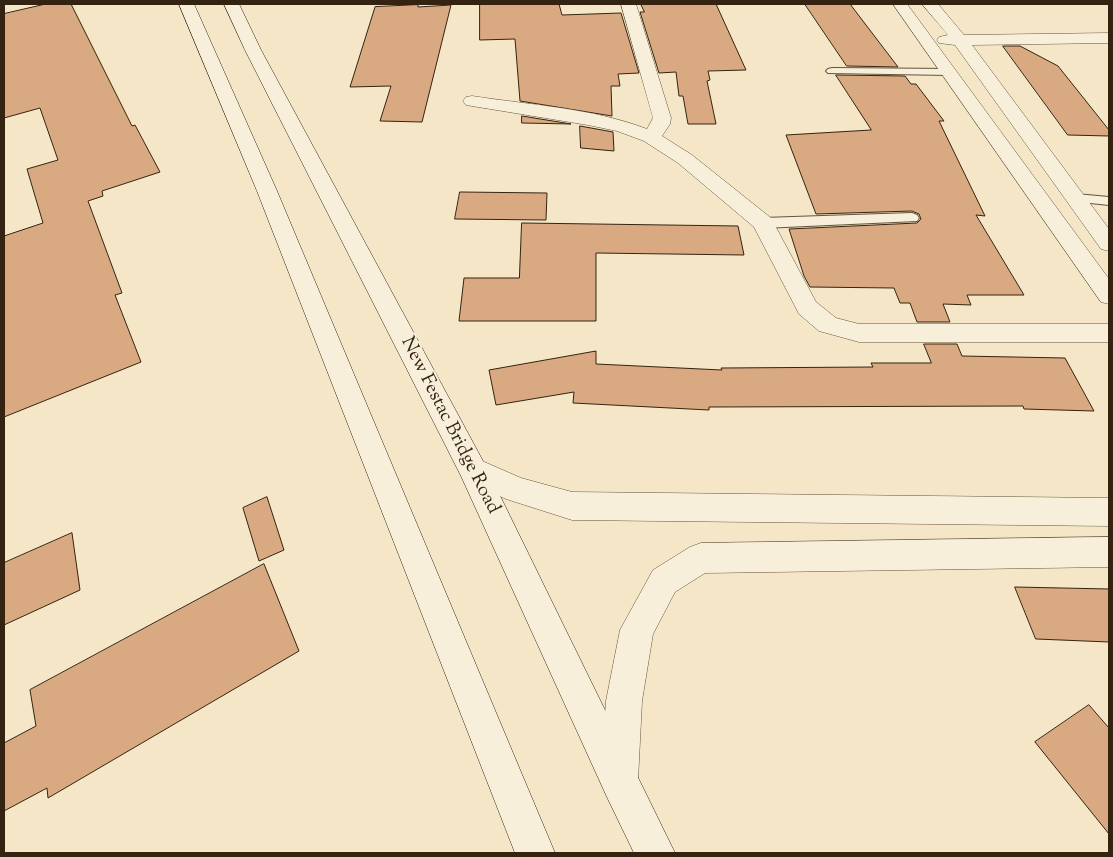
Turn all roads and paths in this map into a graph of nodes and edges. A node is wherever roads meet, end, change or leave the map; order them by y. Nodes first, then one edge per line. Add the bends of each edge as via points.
1 (186, 4) edge
2 (200, 4) edge
3 (216, 4) edge
4 (231, 4) edge
5 (628, 4) edge
6 (900, 4) edge
7 (930, 4) edge
8 (1109, 38) edge
9 (926, 40) junction
10 (960, 40) junction
11 (832, 71) dead end
12 (949, 72) junction
13 (267, 76) junction
14 (222, 85) junction
15 (472, 100) dead end
16 (651, 137) junction
17 (1076, 198) junction
18 (1109, 201) edge
19 (912, 218) dead end
20 (763, 223) junction
21 (1109, 244) edge
22 (1109, 296) edge
23 (1109, 333) edge
24 (473, 470) junction
25 (1109, 512) edge
26 (1109, 552) edge
27 (619, 782) junction
28 (535, 853) edge
29 (655, 853) edge

1 - 14 street
2 - 14 street via 229,65
3 - 13 street via 245,62
4 - 13 street, New Festac Bridge Road
5 - 16 street via 662,118
6 - 9 street
7 - 10 street
8 - 10 street
9 - 10 street
9 - 12 street
10 - 17 street
11 - 12 lane
12 - 22 street
13 - 24 street, New Festac Bridge Road
14 - 28 street
15 - 16 street via 614,124
16 - 20 street via 685,159
17 - 18 lane
17 - 21 street
19 - 20 lane
20 - 23 street via 807,308 828,325 859,333
24 - 25 street via 516,490 572,506
24 - 27 street, New Festac Bridge Road
26 - 27 street via 701,558 664,581 637,630 624,702
27 - 29 street, New Festac Bridge Road

